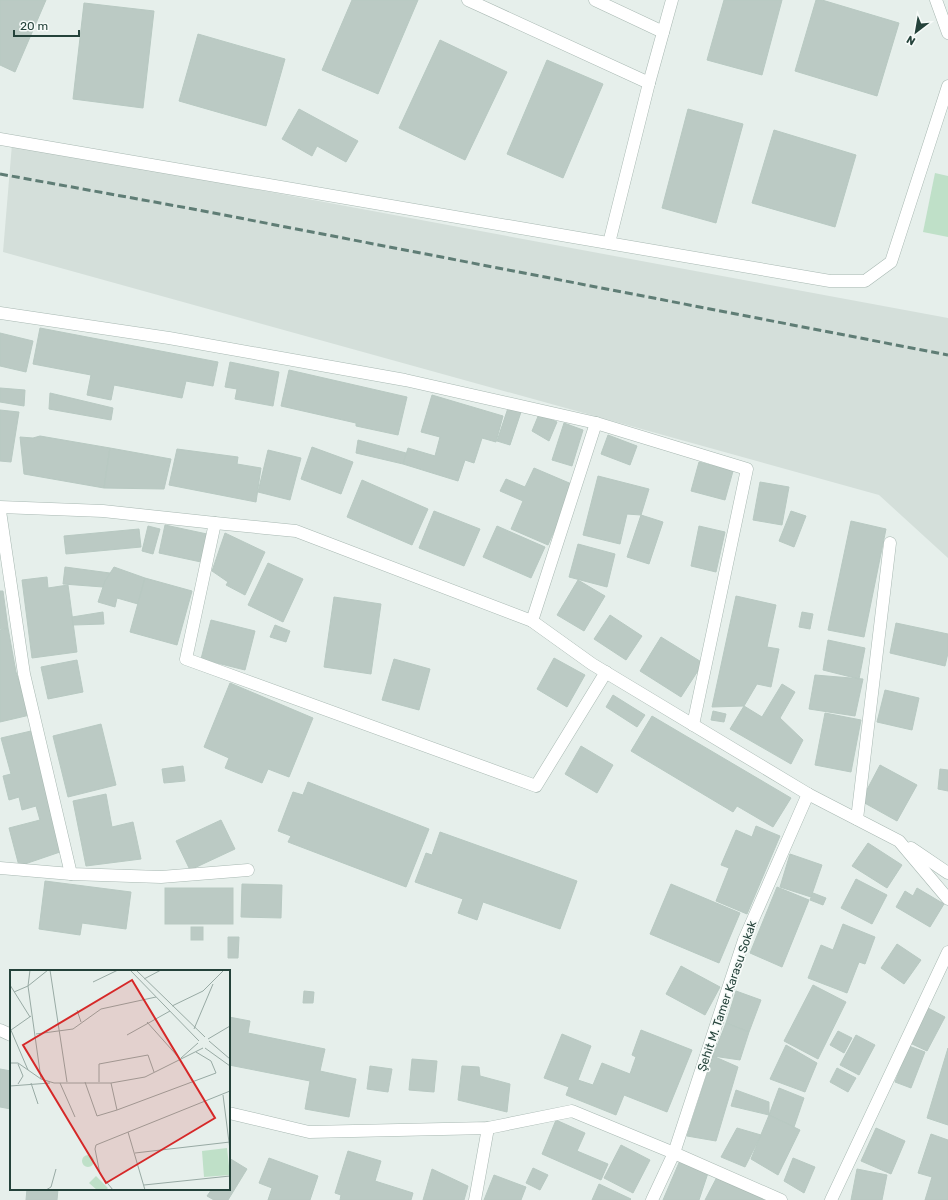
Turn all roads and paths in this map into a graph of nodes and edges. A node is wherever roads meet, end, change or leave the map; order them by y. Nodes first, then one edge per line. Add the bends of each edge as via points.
1 (468, 0) edge
2 (595, 0) edge
3 (672, 0) edge
4 (936, 0) edge
5 (663, 32) junction
6 (948, 33) edge
7 (649, 83) junction
8 (948, 86) edge
9 (0, 140) edge
10 (609, 243) junction
11 (0, 313) edge
12 (596, 423) junction
13 (0, 508) edge
14 (0, 511) edge
15 (215, 523) junction
16 (890, 543) dead end
17 (532, 621) junction
18 (606, 672) junction
19 (693, 724) junction
20 (808, 794) junction
21 (857, 819) junction
22 (899, 841) junction
23 (0, 868) edge
24 (248, 870) dead end
25 (948, 873) edge
26 (71, 874) junction
27 (948, 899) edge
28 (948, 952) edge
29 (0, 1030) edge
30 (10, 1035) edge
31 (230, 1113) edge
32 (488, 1128) junction
33 (674, 1153) junction
34 (475, 1200) edge
35 (652, 1200) edge
36 (780, 1200) edge
37 (831, 1200) edge

1 - 7 street
2 - 5 street
3 - 5 street
4 - 6 street
5 - 7 street
7 - 10 street
8 - 10 street via 891,262 865,281 830,281
9 - 10 street
11 - 12 street via 169,338 405,380
12 - 17 street
12 - 19 street via 747,469
13 - 15 street via 103,511
14 - 26 street via 24,674
15 - 17 street via 296,530
15 - 18 street via 186,659 536,786
16 - 21 street
17 - 18 street
18 - 19 street
19 - 20 street
20 - 21 street
20 - 33 street, Şehit M. Tamer Karasu Sokak via 744,940
21 - 22 street
22 - 25 street
22 - 27 street
23 - 26 street
24 - 26 street via 161,877
28 - 37 street
29 - 30 street
31 - 32 street via 309,1132
32 - 33 street via 572,1111
32 - 34 street
33 - 35 street, Şehit M. Tamer Karasu Sokak
33 - 36 street

